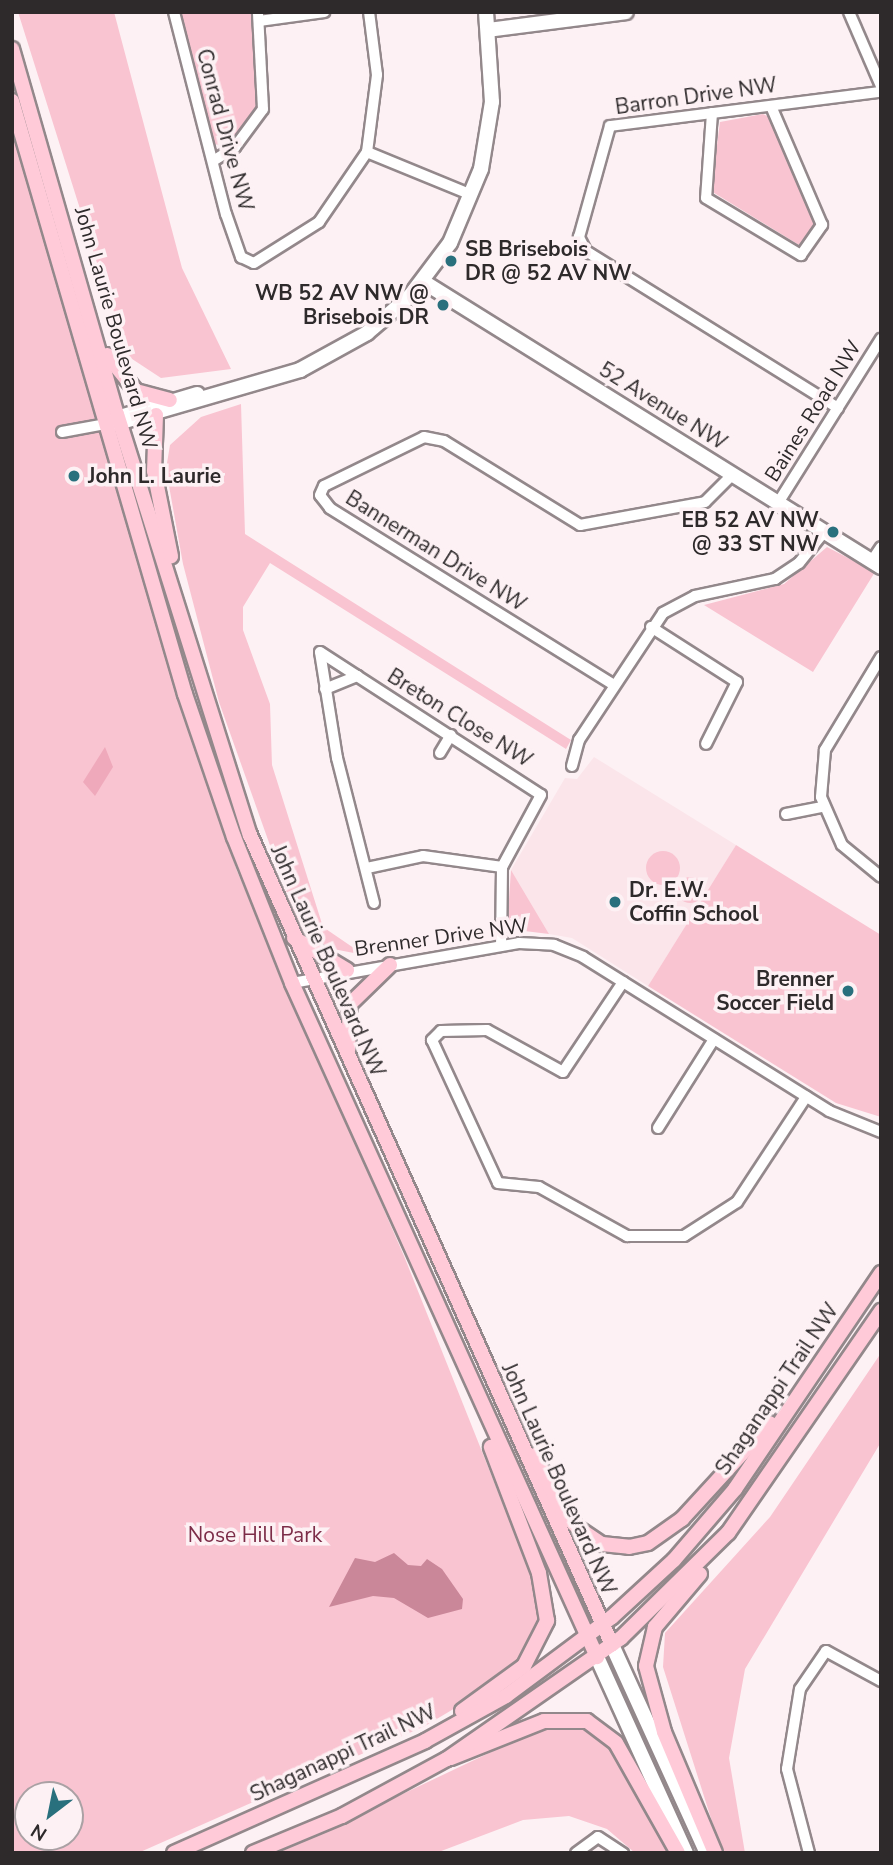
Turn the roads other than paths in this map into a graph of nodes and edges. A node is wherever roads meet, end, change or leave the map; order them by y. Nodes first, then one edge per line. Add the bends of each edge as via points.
1 (174, 12) edge
2 (324, 12) edge
3 (369, 12) edge
4 (486, 12) edge
5 (626, 12) edge
6 (849, 12) edge
7 (599, 14) edge
8 (259, 17) edge
9 (488, 30) junction
10 (12, 49) edge
11 (881, 86) edge
12 (881, 92) edge
13 (12, 101) edge
14 (771, 106) junction
15 (712, 113) junction
16 (367, 152) junction
17 (213, 160) junction
18 (472, 195) junction
19 (422, 281) junction
20 (97, 337) junction
21 (881, 340) edge
22 (263, 382) junction
23 (170, 400) junction
24 (838, 408) junction
25 (156, 415) junction
26 (114, 421) junction
27 (62, 432) dead end
28 (733, 474) junction
29 (778, 503) junction
30 (824, 532) junction
31 (881, 547) edge
32 (876, 564) edge
33 (181, 616) junction
34 (651, 627) junction
35 (881, 657) edge
36 (357, 676) junction
37 (614, 685) junction
38 (325, 689) junction
39 (451, 735) junction
40 (706, 744) dead end
41 (440, 753) dead end
42 (572, 766) dead end
43 (822, 807) junction
44 (786, 814) dead end
45 (502, 867) junction
46 (367, 868) junction
47 (881, 877) edge
48 (374, 903) dead end
49 (292, 936) junction
50 (501, 946) junction
51 (390, 965) junction
52 (347, 970) junction
53 (309, 978) junction
54 (623, 982) junction
55 (292, 983) junction
56 (714, 1039) junction
57 (347, 1059) junction
58 (806, 1097) junction
59 (658, 1128) dead end
60 (881, 1132) edge
61 (881, 1273) edge
62 (881, 1311) edge
63 (465, 1373) junction
64 (796, 1393) junction
65 (505, 1410) junction
66 (708, 1555) junction
67 (602, 1625) junction
68 (588, 1635) junction
69 (612, 1645) junction
70 (597, 1657) junction
71 (881, 1681) edge
72 (425, 1741) junction
73 (447, 1759) junction
74 (174, 1853) edge
75 (253, 1853) edge
76 (576, 1853) edge
77 (623, 1853) edge
78 (678, 1853) edge
79 (686, 1853) edge
80 (707, 1853) edge
81 (715, 1853) edge
82 (809, 1853) edge

1 - 17 street, Conrad Drive NW
2 - 8 street
3 - 16 street via 377,75
4 - 9 street
5 - 7 street
6 - 11 street
7 - 9 street
8 - 17 street via 263,109 235,147
9 - 18 street via 492,102
10 - 20 main road, John Laurie Boulevard NW
12 - 14 street, Barron Drive NW
13 - 26 main road, John Laurie Boulevard NW
14 - 15 street, Barron Drive NW
14 - 15 street via 822,225 806,254 793,253 706,198
15 - 24 street, Barron Drive NW via 605,130 579,243
16 - 17 street, Conrad Drive NW via 319,222 254,263 241,257
16 - 18 street
18 - 19 street
19 - 22 street via 351,344
19 - 28 street, 52 Avenue NW
20 - 23 main road via 136,391
20 - 26 main road, John Laurie Boulevard NW
21 - 24 street, Baines Road NW
22 - 23 street
22 - 25 street
23 - 26 street
24 - 29 street, Baines Road NW
25 - 26 street
25 - 33 main road via 154,471
26 - 27 street
26 - 33 main road, John Laurie Boulevard NW
26 - 55 main road, John Laurie Boulevard NW via 200,740
28 - 29 street, 52 Avenue NW
28 - 37 street, Bannerman Drive NW via 705,502 580,525 444,441 424,437 324,486 320,495 330,508
29 - 30 street, 52 Avenue NW
30 - 32 street, 52 Avenue NW
30 - 34 street via 782,575 687,599
31 - 32 street
33 - 49 main road, John Laurie Boulevard NW via 246,823
34 - 37 street
34 - 40 street via 737,682
35 - 43 street via 825,750
36 - 38 street, Breton Close NW
36 - 38 street, Breton Close NW via 320,652
36 - 39 street, Breton Close NW
37 - 42 street via 579,740
38 - 46 street, Breton Close NW
39 - 41 street
39 - 45 street, Breton Close NW via 541,795
43 - 44 street
43 - 47 street via 842,845
45 - 46 street via 423,856
45 - 50 street, Breton Close NW
46 - 48 street, Breton Close NW
49 - 52 main road
49 - 53 main road, John Laurie Boulevard NW
50 - 51 street, Brenner Drive NW
50 - 54 street, Brenner Drive NW via 567,949
51 - 52 street, Brenner Drive NW
51 - 57 main road via 350,1004
52 - 53 street, Brenner Drive NW
53 - 55 street, Brenner Drive NW
53 - 57 main road, John Laurie Boulevard NW
54 - 56 street, Brenner Drive NW
54 - 58 street via 563,1072 487,1030 441,1031 432,1040 498,1183 539,1187 627,1236 684,1236 737,1202
55 - 63 main road, John Laurie Boulevard NW
56 - 58 street, Brenner Drive NW
56 - 59 street
57 - 65 main road, John Laurie Boulevard NW
58 - 60 street, Brenner Drive NW
61 - 64 main road, Shaganappi Trail NW
62 - 66 main road, Shaganappi Trail NW via 786,1455
63 - 68 main road, John Laurie Boulevard NW
63 - 72 main road via 539,1573 547,1621 524,1666
64 - 65 main road via 682,1520 648,1543 629,1548 591,1538 562,1512
64 - 67 main road, Shaganappi Trail NW via 736,1489 674,1560
65 - 67 main road, John Laurie Boulevard NW
66 - 69 main road, Shaganappi Trail NW
66 - 81 main road via 700,1574 655,1627 645,1661 664,1732
67 - 68 main road, Shaganappi Trail NW
67 - 69 main road, John Laurie Boulevard NW
68 - 70 main road, John Laurie Boulevard NW
68 - 72 main road, Shaganappi Trail NW via 506,1696
69 - 70 main road, Shaganappi Trail NW
69 - 80 street, John Laurie Boulevard NW
70 - 73 main road, Shaganappi Trail NW
70 - 79 street, John Laurie Boulevard NW
71 - 82 street via 826,1651 816,1657 800,1689 787,1769
72 - 74 main road, Shaganappi Trail NW
73 - 75 main road, Shaganappi Trail NW via 342,1816
73 - 78 main road via 467,1757 544,1721 587,1721 616,1743
76 - 77 street via 598,1838

